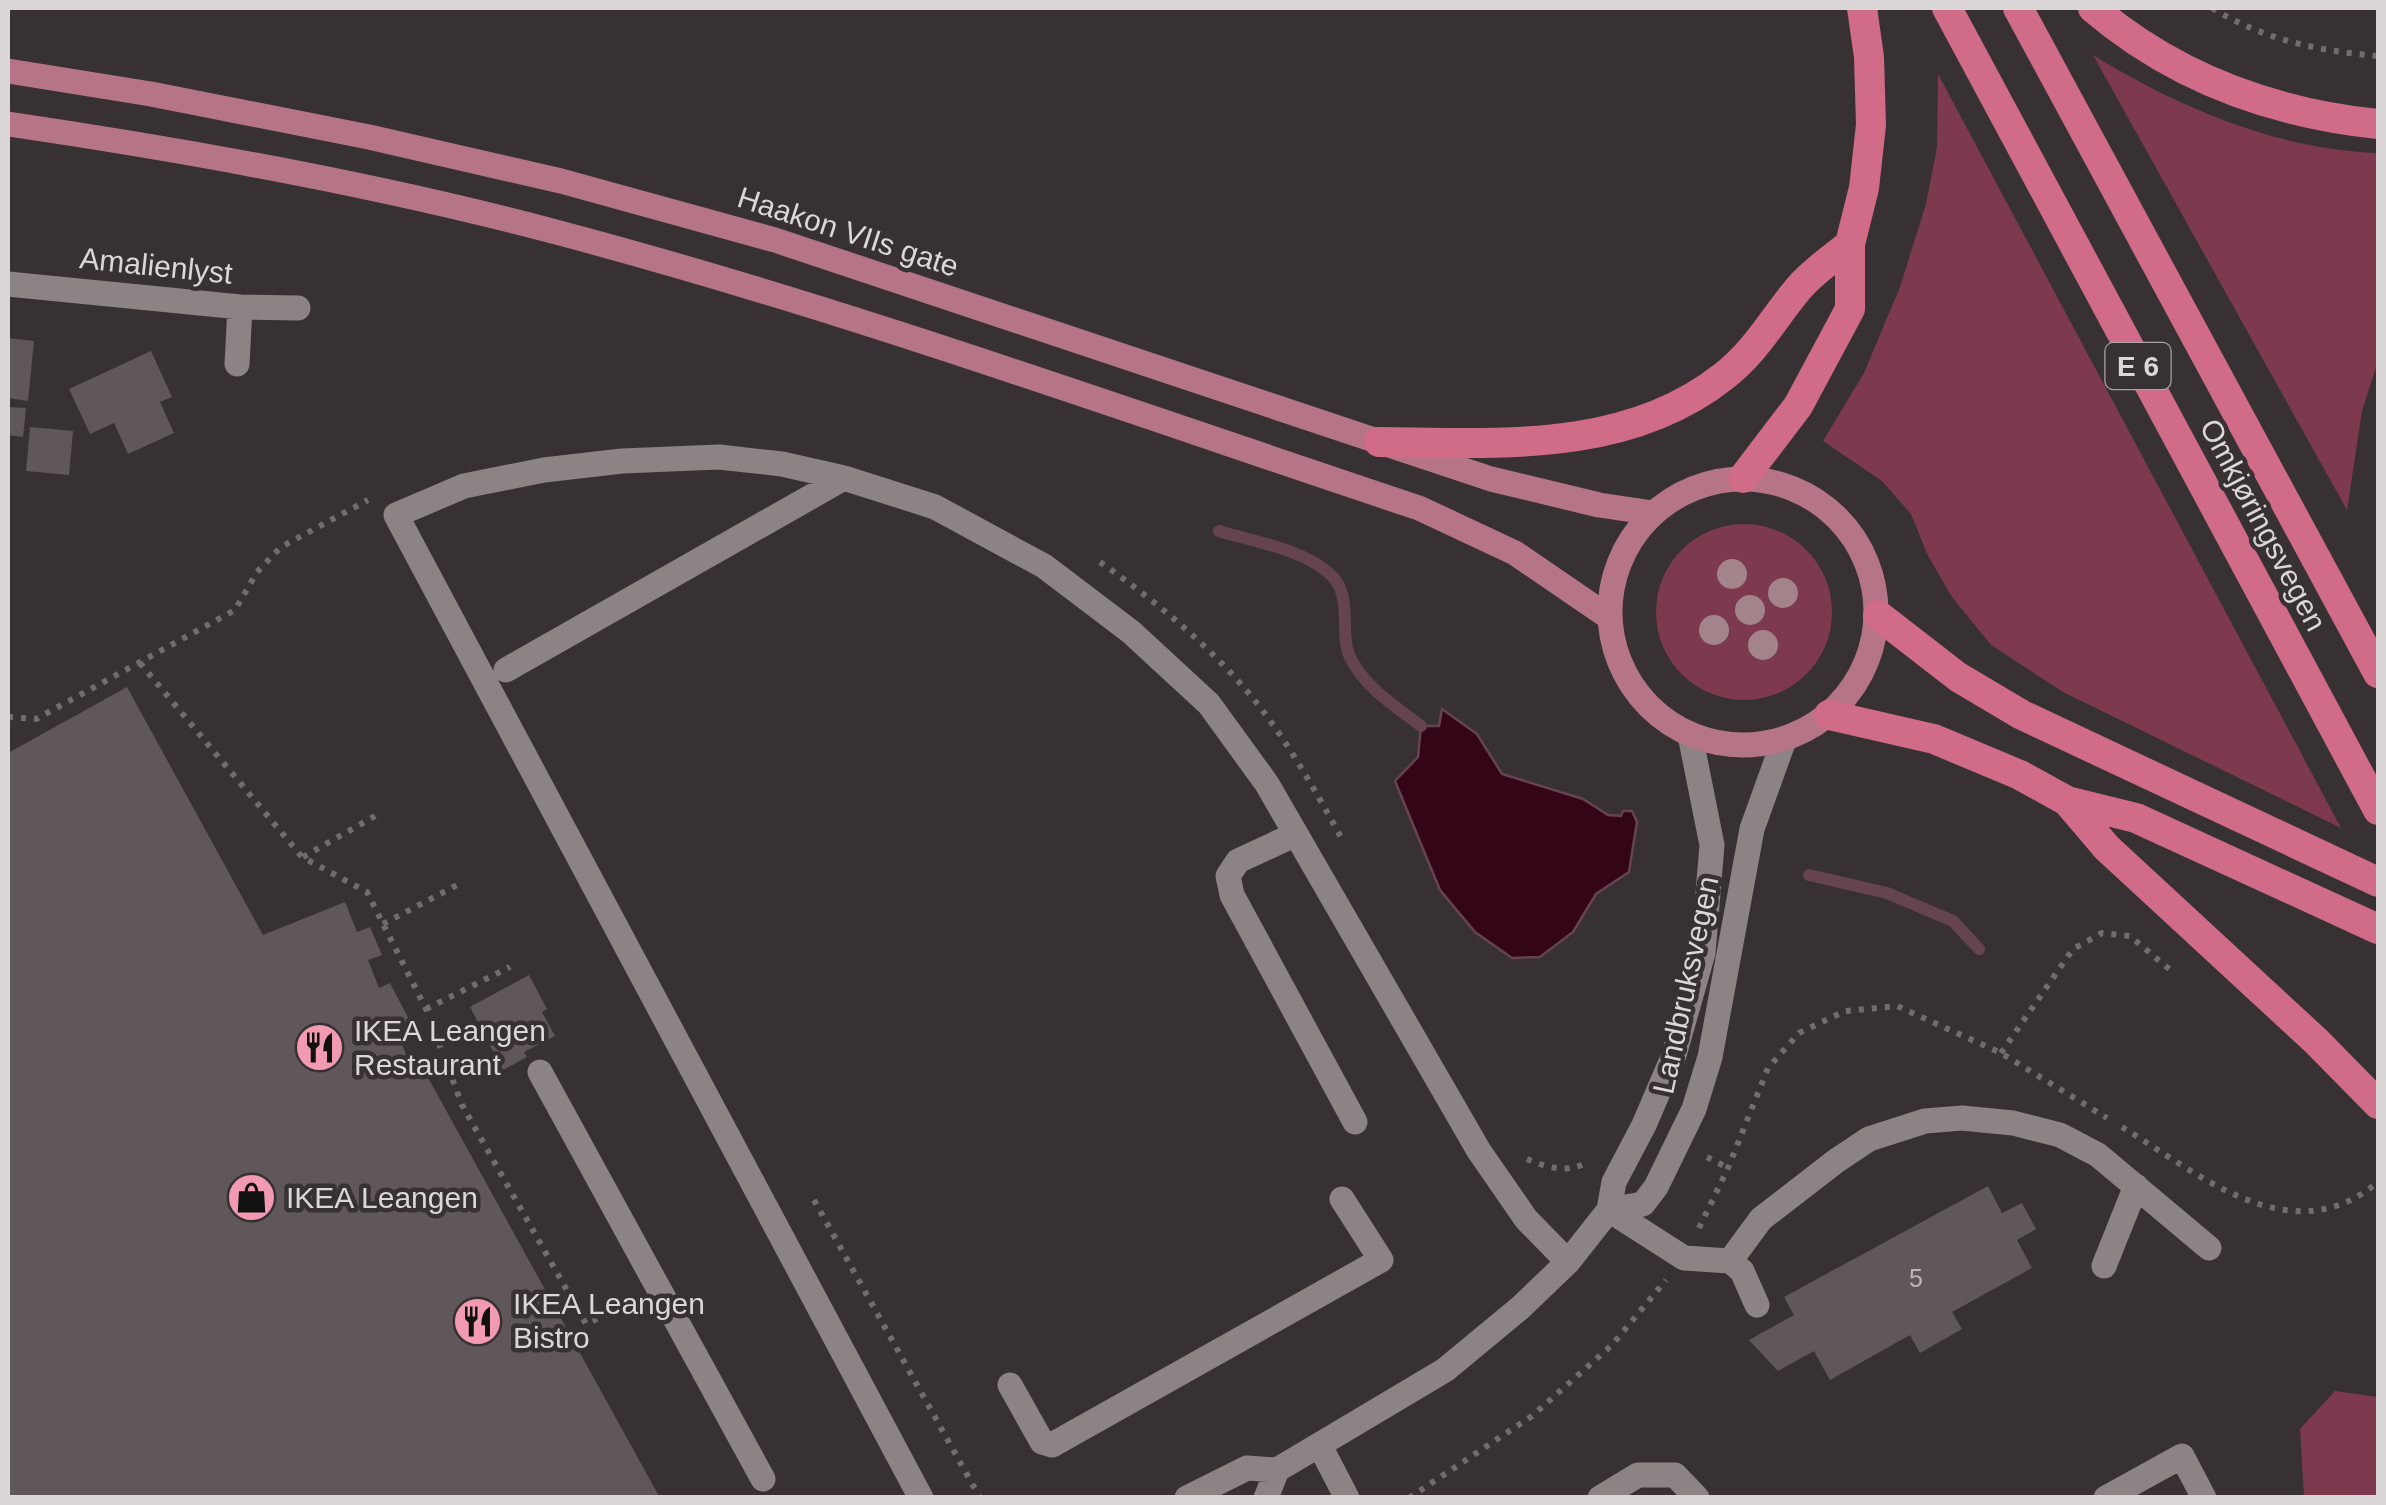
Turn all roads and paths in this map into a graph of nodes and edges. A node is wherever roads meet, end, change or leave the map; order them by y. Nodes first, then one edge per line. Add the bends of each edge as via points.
1 (1862, 8) edge
2 (1947, 8) edge
3 (2018, 8) edge
4 (2093, 8) edge
5 (2212, 8) edge
6 (2378, 56) edge
7 (8, 71) edge
8 (8, 124) edge
9 (2378, 124) edge
10 (1850, 244) junction
11 (8, 284) edge
12 (240, 308) junction
13 (298, 308) dead end
14 (237, 364) dead end
15 (1379, 442) junction
16 (844, 478) junction
17 (1743, 478) junction
18 (380, 494) dead end
19 (1653, 513) junction
20 (1098, 561) dead end
21 (1878, 615) junction
22 (1610, 618) junction
23 (140, 662) junction
24 (506, 670) dead end
25 (2378, 673) edge
26 (1829, 715) junction
27 (8, 717) edge
28 (1690, 735) junction
29 (1784, 740) junction
30 (2067, 801) junction
31 (2378, 810) edge
32 (375, 816) dead end
33 (1294, 835) junction
34 (1343, 842) dead end
35 (302, 858) junction
36 (2378, 882) edge
37 (461, 883) dead end
38 (383, 924) junction
39 (2378, 929) edge
40 (510, 967) dead end
41 (2175, 974) dead end
42 (426, 1008) junction
43 (1799, 1033) dead end
44 (2000, 1052) dead end
45 (540, 1072) dead end
46 (2378, 1104) edge
47 (1355, 1122) dead end
48 (1519, 1155) dead end
49 (1593, 1157) dead end
50 (2136, 1186) junction
51 (1342, 1199) dead end
52 (814, 1200) dead end
53 (1609, 1210) junction
54 (2209, 1248) dead end
55 (1684, 1258) junction
56 (1730, 1261) junction
57 (1568, 1262) junction
58 (2104, 1266) dead end
59 (628, 1304) dead end
60 (1757, 1305) dead end
61 (1010, 1386) dead end
62 (1320, 1446) junction
63 (1277, 1470) junction
64 (762, 1479) dead end
65 (921, 1498) edge
66 (980, 1498) edge
67 (1187, 1498) edge
68 (1266, 1498) edge
69 (1347, 1498) edge
70 (1409, 1498) edge
71 (1600, 1498) edge
72 (1697, 1498) edge
73 (2106, 1498) edge
74 (2204, 1498) edge

1 - 10 highway via 1872,125
2 - 31 highway, Omkjøringsvegen / E 6
3 - 25 highway, Omkjøringsvegen / E 6
4 - 9 highway via 2204,81 2304,112
5 - 6 path via 2287,42
7 - 15 main road, Haakon VIIs gate via 351,133 561,181 775,240
8 - 22 main road via 358,184 758,290 1419,508 1516,553
10 - 15 highway via 1800,287 1761,342 1724,377 1675,407 1572,439
10 - 17 highway via 1850,309 1798,406
11 - 12 street, Amalienlyst
12 - 13 street, Amalienlyst
12 - 14 street
15 - 19 main road, Haakon VIIs gate via 1537,492
16 - 24 street
16 - 33 street via 935,507 982,532 1044,566 1132,632 1209,704 1267,784
16 - 65 street via 720,457 622,461 464,486 396,516
17 - 19 main road via 1710,482
17 - 21 main road via 1785,484 1823,504 1866,560
18 - 23 path via 281,547 235,610
19 - 22 main road via 1628,544 1614,579
20 - 34 path via 1155,601 1241,684 1306,774
21 - 26 main road via 1855,687
21 - 36 highway via 1958,678 2022,715
22 - 28 main road via 1614,648 1634,688
23 - 27 path via 36,720
23 - 35 path
26 - 29 main road
26 - 30 highway via 1934,739
28 - 29 main road via 1753,746
28 - 53 street, Landbruksvegen via 1712,845 1703,953 1674,1055 1614,1182
29 - 53 street, Landbruksvegen via 1752,829 1694,1109 1643,1204
30 - 39 highway via 2136,818
30 - 46 highway via 2107,848
32 - 35 path
33 - 47 street via 1238,862 1228,876 1232,895
33 - 57 street via 1479,1151 1526,1218
35 - 38 path via 367,892
37 - 38 path
38 - 42 path
40 - 42 path
41 - 44 path via 2130,936 2102,933 2073,948
42 - 59 path via 462,1105 586,1324
43 - 55 path via 1768,1068
45 - 64 street
48 - 49 path via 1546,1168 1579,1167
50 - 54 street
50 - 56 street via 2060,1136 2013,1123 1925,1121 1869,1139 1836,1161 1760,1220
50 - 58 street
51 - 61 street via 1381,1260 1052,1445 1042,1442
52 - 66 path
53 - 55 street
53 - 57 street, Landbruksvegen
55 - 56 street
55 - 70 path via 1612,1345 1532,1416
56 - 60 street
57 - 62 street, Landbruksvegen via 1445,1370
62 - 63 street, Landbruksvegen
62 - 69 street
63 - 67 street, Landbruksvegen via 1247,1468
63 - 68 street
71 - 72 street via 1638,1475 1675,1475
73 - 74 street via 2182,1456

